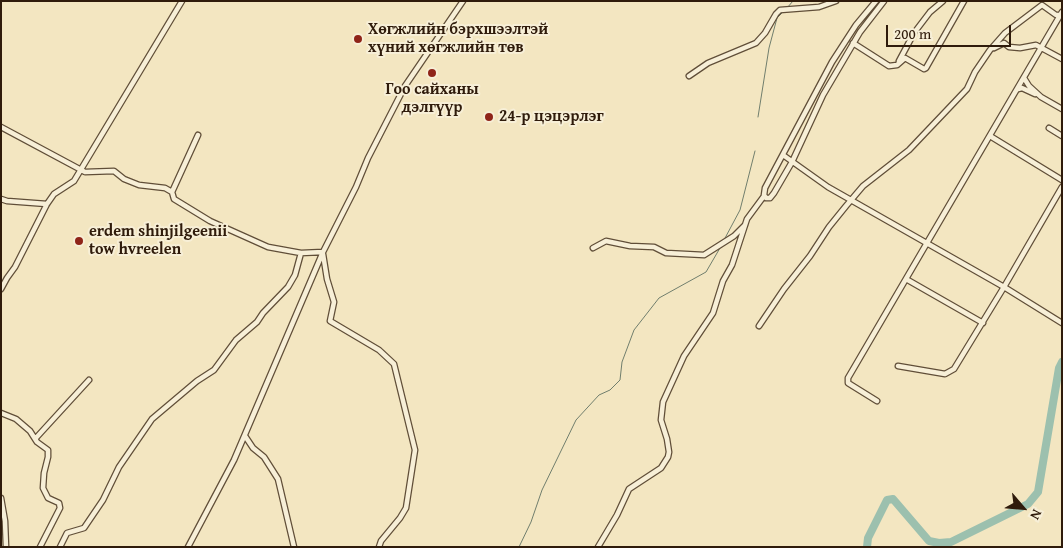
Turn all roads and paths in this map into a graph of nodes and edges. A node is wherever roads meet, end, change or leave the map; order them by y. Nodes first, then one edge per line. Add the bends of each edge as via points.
1 (182, 1) edge
2 (463, 1) edge
3 (836, 1) edge
4 (876, 1) edge
5 (884, 1) edge
6 (943, 1) edge
7 (964, 1) edge
8 (1061, 14) edge
9 (853, 43) junction
10 (1042, 48) junction
11 (990, 50) junction
12 (1062, 59) edge
13 (897, 64) junction
14 (689, 76) dead end
15 (1024, 78) junction
16 (1018, 88) junction
17 (1041, 97) junction
18 (1062, 109) edge
19 (1, 127) edge
20 (1049, 128) dead end
21 (198, 135) dead end
22 (990, 136) junction
23 (1062, 136) edge
24 (783, 155) junction
25 (792, 162) junction
26 (81, 168) junction
27 (1062, 180) edge
28 (1062, 187) edge
29 (172, 192) junction
30 (764, 196) junction
31 (1, 200) edge
32 (851, 200) junction
33 (47, 204) junction
34 (746, 224) junction
35 (927, 243) junction
36 (592, 248) dead end
37 (323, 252) junction
38 (301, 253) junction
39 (4, 277) edge
40 (906, 279) junction
41 (1004, 287) junction
42 (1, 289) edge
43 (983, 323) junction
44 (1062, 323) edge
45 (759, 326) dead end
46 (898, 366) dead end
47 (89, 380) dead end
48 (878, 401) dead end
49 (1, 413) edge
50 (245, 436) junction
51 (35, 439) junction
52 (1, 498) edge
53 (6, 547) edge
54 (40, 547) edge
55 (60, 547) edge
56 (188, 547) edge
57 (294, 547) edge
58 (379, 547) edge
59 (598, 547) edge

1 - 26 street
2 - 37 street via 405,86
3 - 14 street via 819,7 780,10 756,43 708,63
4 - 24 street via 832,62
5 - 9 street
6 - 13 street via 914,33
7 - 13 street via 928,67 924,69 905,58
8 - 10 street
8 - 11 street via 1056,15 1042,5
9 - 13 street via 889,66
9 - 25 street via 823,95
10 - 11 street via 1036,45 1014,47 1004,43
10 - 12 street
10 - 15 street
11 - 32 street via 967,89 909,150 863,186
15 - 16 street
15 - 17 street
16 - 17 street
16 - 22 street
17 - 18 street
19 - 26 street
20 - 23 street
21 - 29 street
22 - 27 street
22 - 35 street
24 - 25 street
24 - 30 street
25 - 30 street via 770,198
25 - 32 street
26 - 29 street via 85,172 114,172 139,185
26 - 33 street via 74,181 54,194
28 - 41 street
29 - 38 street via 174,199 210,221 268,247
30 - 34 street
31 - 33 street
32 - 35 street
32 - 45 street
33 - 39 street via 15,267
34 - 36 street via 734,236 704,255 666,253 654,247 606,241
34 - 59 street via 713,313 684,356 663,402 661,420 668,457 648,478 629,489
35 - 40 street
35 - 41 street
37 - 38 street
37 - 50 street
37 - 58 street via 334,302 330,321 379,350 394,364 415,450 406,508
38 - 55 street via 288,287 236,340 214,370 152,420 119,467 103,500 84,528 67,533
39 - 42 street
40 - 43 street
40 - 48 street via 848,378 848,383
41 - 43 street
41 - 44 street
43 - 46 street via 954,370 945,374
47 - 51 street
49 - 51 street via 16,419
50 - 56 street
50 - 57 street via 278,479
51 - 54 street via 48,450 43,488 48,498 59,503 60,508
52 - 53 street via 6,521

